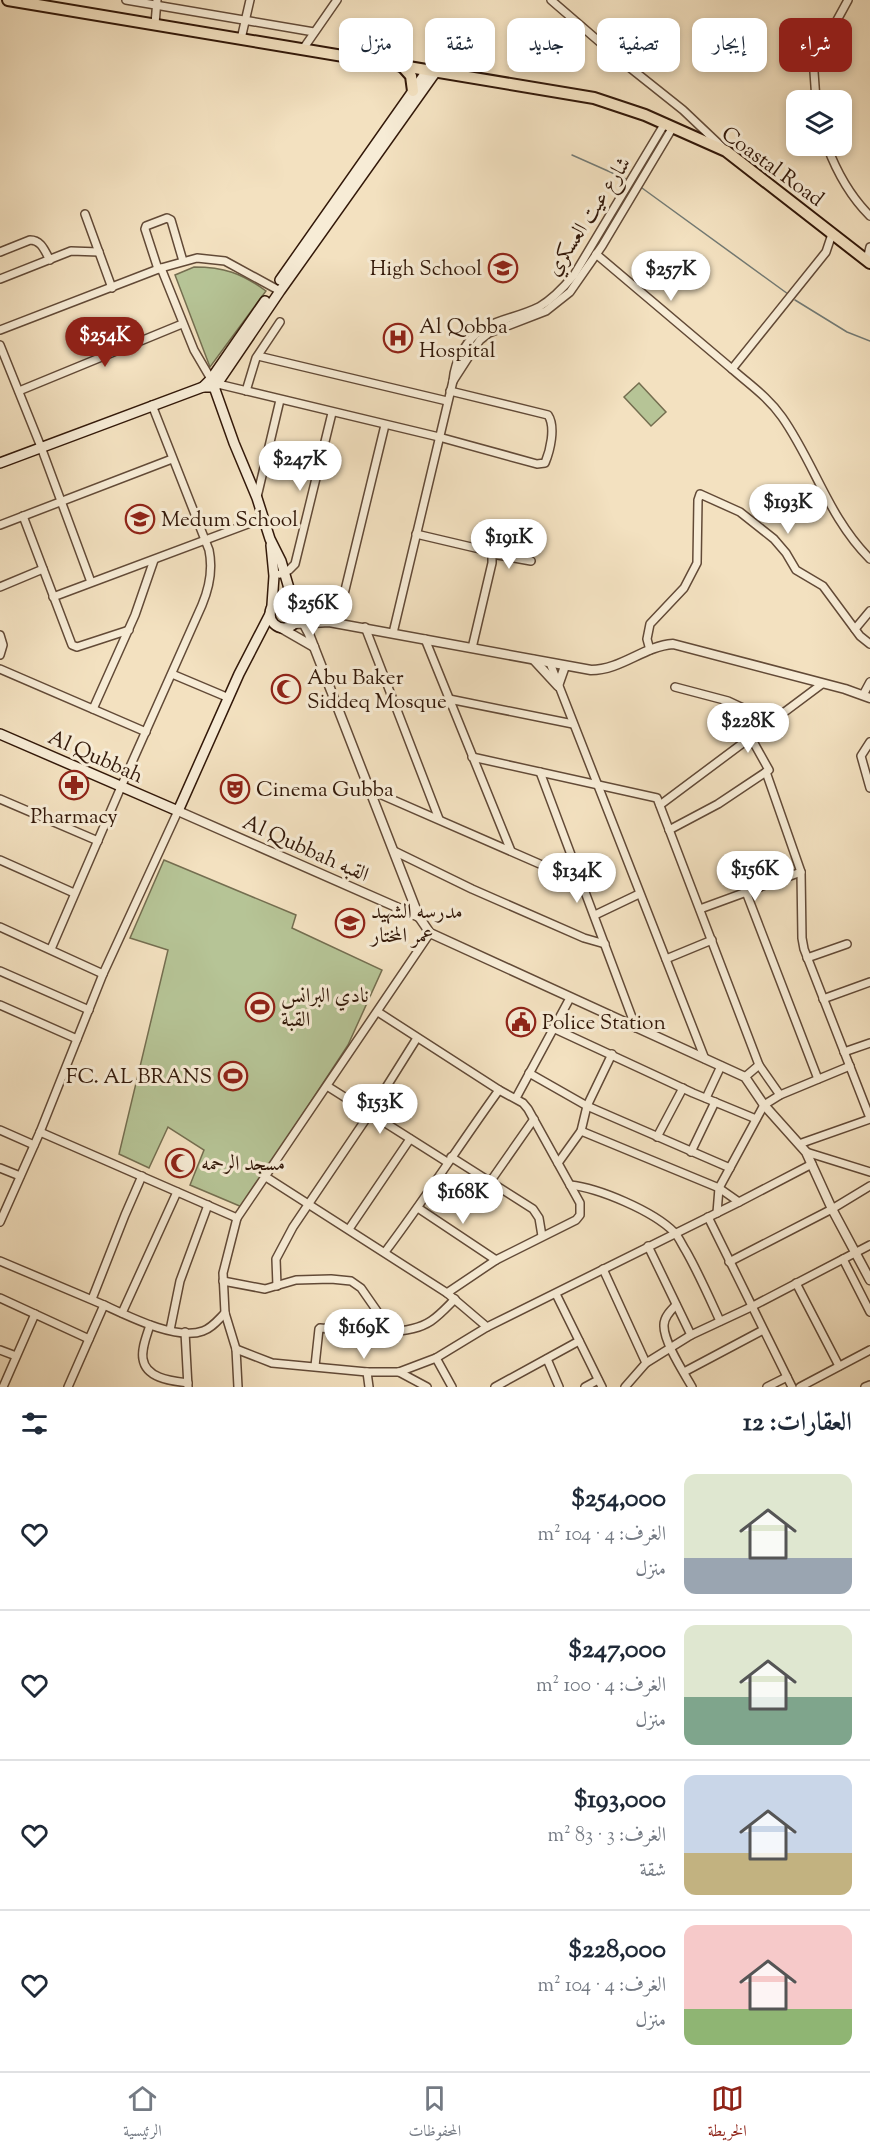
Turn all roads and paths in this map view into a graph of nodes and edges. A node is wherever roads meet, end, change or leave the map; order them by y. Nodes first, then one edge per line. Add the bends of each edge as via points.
1 (8, 0) edge
2 (126, 0) edge
3 (250, 0) edge
4 (337, 0) edge
5 (848, 0) edge
6 (554, 1) edge
7 (157, 2) edge
8 (245, 20) junction
9 (154, 24) junction
10 (314, 32) junction
11 (241, 39) junction
12 (303, 49) junction
13 (339, 55) edge
14 (407, 72) edge
15 (431, 72) junction
16 (815, 90) edge
17 (413, 91) junction
18 (669, 125) junction
19 (726, 151) junction
20 (831, 156) edge
21 (85, 214) dead end
22 (870, 216) edge
23 (832, 234) junction
24 (844, 244) junction
25 (870, 247) edge
26 (0, 252) edge
27 (99, 252) junction
28 (826, 252) junction
29 (596, 254) junction
30 (50, 260) junction
31 (183, 261) junction
32 (868, 262) edge
33 (159, 268) junction
34 (0, 278) edge
35 (577, 278) junction
36 (112, 288) junction
37 (278, 289) junction
38 (280, 322) dead end
39 (182, 324) junction
40 (0, 330) edge
41 (0, 345) edge
42 (258, 356) junction
43 (732, 369) junction
44 (214, 384) junction
45 (19, 391) junction
46 (246, 391) junction
47 (450, 391) junction
48 (280, 400) junction
49 (447, 402) junction
50 (152, 405) junction
51 (332, 413) junction
52 (385, 425) junction
53 (439, 437) junction
54 (41, 447) junction
55 (172, 459) junction
56 (0, 463) edge
57 (257, 498) junction
58 (62, 501) junction
59 (23, 516) junction
60 (264, 518) junction
61 (0, 525) edge
62 (416, 534) junction
63 (270, 539) junction
64 (205, 540) junction
65 (492, 554) junction
66 (870, 559) edge
67 (154, 560) junction
68 (531, 561) dead end
69 (43, 570) junction
70 (285, 572) junction
71 (274, 576) junction
72 (91, 582) junction
73 (0, 586) edge
74 (53, 597) junction
75 (271, 610) junction
76 (870, 610) edge
77 (298, 614) junction
78 (333, 622) junction
79 (364, 627) junction
80 (281, 628) junction
81 (855, 629) junction
82 (129, 630) junction
83 (393, 633) junction
84 (0, 635) edge
85 (425, 639) junction
86 (870, 644) edge
87 (314, 647) junction
88 (472, 648) junction
89 (650, 650) junction
90 (0, 655) edge
91 (534, 660) junction
92 (550, 663) junction
93 (565, 666) junction
94 (0, 669) edge
95 (172, 674) junction
96 (870, 682) edge
97 (822, 684) junction
98 (558, 686) junction
99 (675, 687) dead end
100 (866, 697) edge
101 (229, 698) junction
102 (449, 699) junction
103 (93, 709) junction
104 (771, 721) junction
105 (573, 724) junction
106 (146, 732) junction
107 (0, 734) edge
108 (750, 736) junction
109 (870, 742) edge
110 (472, 756) junction
111 (540, 772) junction
112 (766, 772) junction
113 (597, 785) junction
114 (120, 787) junction
115 (870, 788) edge
116 (368, 789) junction
117 (0, 799) edge
118 (660, 805) junction
119 (178, 811) junction
120 (439, 819) junction
121 (669, 830) junction
122 (98, 842) junction
123 (394, 851) junction
124 (511, 851) junction
125 (0, 860) edge
126 (801, 872) junction
127 (581, 882) junction
128 (746, 892) junction
129 (74, 893) junction
130 (639, 894) junction
131 (700, 909) junction
132 (594, 915) junction
133 (419, 917) junction
134 (0, 927) edge
135 (430, 933) junction
136 (712, 940) junction
137 (605, 944) junction
138 (847, 944) dead end
139 (51, 949) junction
140 (807, 958) junction
141 (666, 959) junction
142 (0, 972) edge
143 (103, 974) junction
144 (870, 982) edge
145 (570, 998) junction
146 (823, 999) junction
147 (0, 1005) edge
148 (89, 1010) junction
149 (378, 1012) junction
150 (636, 1028) junction
151 (553, 1029) junction
152 (417, 1038) junction
153 (77, 1039) junction
154 (870, 1043) edge
155 (844, 1052) junction
156 (612, 1054) junction
157 (705, 1059) junction
158 (759, 1065) junction
159 (721, 1066) junction
160 (850, 1066) junction
161 (529, 1073) junction
162 (745, 1077) junction
163 (818, 1079) junction
164 (327, 1086) junction
165 (683, 1088) junction
166 (499, 1090) junction
167 (780, 1095) junction
168 (516, 1098) junction
169 (706, 1098) junction
170 (715, 1102) junction
171 (764, 1105) junction
172 (587, 1106) junction
173 (370, 1113) junction
174 (534, 1119) junction
175 (756, 1119) junction
176 (870, 1119) edge
177 (0, 1130) edge
178 (581, 1131) junction
179 (40, 1132) junction
180 (657, 1137) junction
181 (410, 1139) junction
182 (799, 1144) junction
183 (34, 1145) junction
184 (691, 1152) junction
185 (806, 1152) junction
186 (449, 1159) junction
187 (558, 1163) junction
188 (812, 1164) junction
189 (0, 1168) edge
190 (730, 1168) junction
191 (870, 1172) edge
192 (20, 1176) junction
193 (141, 1176) junction
194 (266, 1177) junction
195 (490, 1182) junction
196 (570, 1185) junction
197 (870, 1186) edge
198 (719, 1188) junction
199 (177, 1192) junction
200 (739, 1202) junction
201 (308, 1204) junction
202 (208, 1205) junction
203 (3, 1206) edge
204 (418, 1208) junction
205 (832, 1209) junction
206 (717, 1213) junction
207 (708, 1217) junction
208 (237, 1218) junction
209 (0, 1222) edge
210 (349, 1229) junction
211 (675, 1233) junction
212 (542, 1236) junction
213 (870, 1245) edge
214 (648, 1246) junction
215 (385, 1252) junction
216 (855, 1253) junction
217 (843, 1259) junction
218 (0, 1260) edge
219 (496, 1260) junction
220 (729, 1262) junction
221 (603, 1269) junction
222 (870, 1280) edge
223 (223, 1281) junction
224 (796, 1283) junction
225 (277, 1286) junction
226 (447, 1293) junction
227 (556, 1294) junction
228 (0, 1298) edge
229 (93, 1299) junction
230 (455, 1299) junction
231 (104, 1305) junction
232 (676, 1305) junction
233 (751, 1307) junction
234 (870, 1312) edge
235 (122, 1313) junction
236 (225, 1313) junction
237 (35, 1314) junction
238 (720, 1322) junction
239 (150, 1325) junction
240 (487, 1327) junction
241 (170, 1330) junction
242 (763, 1330) junction
243 (185, 1332) junction
244 (377, 1332) junction
245 (691, 1335) junction
246 (89, 1339) junction
247 (579, 1341) junction
248 (671, 1347) junction
249 (236, 1349) junction
250 (0, 1350) edge
251 (870, 1350) edge
252 (16, 1356) junction
253 (436, 1358) junction
254 (547, 1359) junction
255 (646, 1363) junction
256 (315, 1366) junction
257 (839, 1366) junction
258 (367, 1372) junction
259 (399, 1372) junction
260 (684, 1372) junction
261 (787, 1377) junction
262 (600, 1384) edge
263 (870, 1384) edge
264 (188, 1385) edge
265 (3, 1387) edge
266 (68, 1387) edge
267 (238, 1387) edge
268 (369, 1387) edge
269 (427, 1387) edge
270 (452, 1387) edge
271 (495, 1387) edge
272 (559, 1387) edge
273 (585, 1387) edge
274 (625, 1387) edge
275 (692, 1387) edge
276 (767, 1387) edge
277 (792, 1387) edge
278 (800, 1387) edge
279 (865, 1387) edge

1 - 9 highway, Coastal Road
2 - 7 street
3 - 8 street
4 - 10 street
5 - 16 street via 818,55
6 - 19 street
7 - 8 street
7 - 9 street
8 - 10 street
8 - 11 street
9 - 11 highway, Coastal Road
10 - 12 street
11 - 12 highway, Coastal Road
12 - 13 highway, Coastal Road
14 - 17 highway
15 - 17 main road
15 - 18 highway, Coastal Road via 594,98
15 - 37 main road
17 - 37 main road
18 - 19 highway, Coastal Road
18 - 29 street, شارع عيت العسكري
18 - 35 street, شارع عيت العسكري
19 - 23 highway, Coastal Road
20 - 22 street
21 - 27 street
23 - 24 highway, Coastal Road
23 - 28 street
24 - 28 street
24 - 32 highway, Coastal Road
25 - 32 street
26 - 30 street via 35,240
27 - 30 street via 71,251
27 - 36 street
28 - 43 street
29 - 35 street, شارع عيت العسكري
29 - 43 street
30 - 34 street
31 - 33 street
31 - 33 street via 171,220 167,218 145,229
31 - 37 street via 225,261
33 - 36 street
33 - 39 street
35 - 47 street, شارع عيت العسكري via 570,292 546,311 499,328 480,340
36 - 40 street
37 - 44 main road
38 - 42 street
39 - 44 street
39 - 45 street
41 - 45 street
42 - 46 street
42 - 49 street
43 - 66 street via 782,417 837,518
44 - 46 street
44 - 50 main road
44 - 57 main road
45 - 54 street
46 - 48 street
47 - 49 street, شارع عيت العسكري
47 - 53 street via 548,415 550,450 545,463 540,464
48 - 51 street
48 - 57 street
49 - 53 street, شارع عيت العسكري
50 - 54 main road
50 - 55 street
51 - 52 street
51 - 70 street via 295,564
52 - 53 street
52 - 78 street
53 - 62 street, شارع عيت العسكري
54 - 56 main road
54 - 58 street
55 - 58 street
55 - 64 street
57 - 60 main road
58 - 59 street
58 - 72 street
59 - 61 street
59 - 69 street
60 - 63 main road
60 - 64 street
62 - 65 street
62 - 83 street, شارع عيت العسكري
63 - 70 main road
63 - 71 main road
64 - 67 street
64 - 95 street via 211,560 207,593
65 - 68 street
65 - 88 street
67 - 72 street
67 - 82 street
69 - 73 street
69 - 74 street
70 - 71 street
70 - 77 main road
71 - 75 main road
72 - 74 street
74 - 82 street via 72,645 77,647
75 - 77 main road via 280,600 289,600
75 - 80 main road via 273,623
75 - 101 main road
76 - 81 street
77 - 78 street
77 - 78 street via 308,609
77 - 80 main road via 291,627
77 - 87 street
78 - 79 street
79 - 83 street
79 - 120 street
80 - 87 street
81 - 86 street
81 - 89 street via 823,586 798,572 774,538 740,512 700,494 697,563 684,588 650,624
82 - 103 street
83 - 85 street
84 - 90 street
85 - 88 street
85 - 102 street
87 - 116 street
88 - 91 street
89 - 93 street via 600,670
89 - 97 street via 665,645 682,646
91 - 92 street
91 - 98 street
92 - 93 street
92 - 98 street
93 - 98 street
94 - 103 street
95 - 101 street
95 - 106 street
96 - 100 street
97 - 100 street
97 - 104 street
98 - 105 street
99 - 104 street via 728,701
101 - 119 main road
102 - 105 street
102 - 110 street
103 - 106 street
104 - 108 street
105 - 113 street
106 - 114 street
107 - 114 main road, Al Qubbah
108 - 112 street via 769,770
108 - 118 street
109 - 115 street via 861,756
110 - 111 street
110 - 124 street
111 - 113 street
111 - 127 street
112 - 121 street
112 - 126 street
113 - 118 street via 657,798
113 - 130 street
114 - 119 main road, Al Qubbah
114 - 122 street
116 - 120 street
116 - 123 street
117 - 122 street
118 - 121 street
119 - 133 street, Al Qubbah القبه
119 - 143 street
120 - 124 street
121 - 131 street
122 - 129 street
123 - 133 street
123 - 137 street via 492,898
124 - 127 street
125 - 129 street
126 - 128 street
126 - 140 street via 802,938
127 - 132 street
128 - 131 street
128 - 163 street
129 - 139 street
130 - 132 street
130 - 141 street
131 - 136 street
132 - 137 street
133 - 135 street
134 - 139 street
135 - 145 street
135 - 149 street
136 - 141 street
136 - 158 street
137 - 150 street
138 - 140 street
139 - 143 street
140 - 146 street
141 - 157 street
142 - 148 street
143 - 148 street
144 - 146 street
145 - 150 street
145 - 151 street
146 - 155 street
147 - 153 street
148 - 153 street
149 - 152 street
149 - 164 street
150 - 157 street
151 - 156 street
151 - 161 street
152 - 166 street
152 - 173 street
153 - 179 street
154 - 155 street
155 - 160 street
156 - 165 street
156 - 172 street
157 - 159 street
158 - 162 street
158 - 167 street
159 - 162 street
159 - 169 street
160 - 163 street
160 - 176 street
161 - 168 street
161 - 172 street
162 - 171 street
163 - 167 street
164 - 173 street
164 - 194 street
165 - 169 street
165 - 180 street
166 - 168 street
166 - 186 street
167 - 171 street
168 - 174 street
169 - 170 street
170 - 175 street
170 - 184 street
171 - 175 street
171 - 182 street
172 - 178 street
172 - 180 street
173 - 181 street
173 - 201 street
174 - 187 street
174 - 195 street
175 - 190 street
176 - 182 street
177 - 183 street
178 - 187 street
178 - 198 street
179 - 183 street
179 - 193 street
180 - 184 street
181 - 186 street
181 - 210 street
182 - 185 street
183 - 192 street
184 - 190 street
185 - 188 street
185 - 191 street
186 - 195 street
186 - 204 street
187 - 196 street
188 - 200 street
188 - 205 street
189 - 192 street
190 - 198 street
192 - 203 street
193 - 199 street
193 - 229 street
194 - 201 street
194 - 208 street
195 - 212 street via 533,1209
196 - 211 street via 624,1202 658,1219
196 - 212 street via 580,1203 580,1215
197 - 205 street
198 - 200 street
198 - 206 street
199 - 202 street
199 - 235 street
200 - 206 street
201 - 210 street
201 - 225 street via 276,1259
202 - 208 street
202 - 241 street via 180,1281
203 - 209 street
204 - 215 street
204 - 219 street
205 - 216 street
205 - 220 street
206 - 207 street
207 - 211 street
207 - 220 street
208 - 223 street
210 - 215 street
211 - 214 street
211 - 238 street
212 - 219 street
213 - 216 street
214 - 221 street
214 - 232 street
215 - 226 street
216 - 217 street
216 - 222 street
217 - 224 street
217 - 234 street
218 - 229 street
219 - 226 street
220 - 233 street
221 - 227 street
221 - 255 street
223 - 225 street via 265,1289
223 - 236 street
224 - 233 street
224 - 257 street
225 - 244 street via 296,1280 351,1281 377,1311
226 - 230 street
227 - 240 street
227 - 247 street
228 - 237 street
229 - 231 street
230 - 240 street
230 - 244 street via 424,1325
231 - 235 street
231 - 246 street
232 - 245 street
232 - 248 street via 664,1323
233 - 238 street
233 - 242 street
235 - 239 street
236 - 243 street via 201,1332
236 - 249 street
237 - 246 street
237 - 252 street
238 - 245 street
239 - 241 street
239 - 264 street via 143,1351 146,1366 155,1375
240 - 253 street
241 - 243 street
242 - 260 street
242 - 261 street
243 - 264 street
244 - 256 street via 320,1328
245 - 248 street
246 - 266 street
247 - 254 street
247 - 262 street
248 - 255 street
248 - 260 street
249 - 256 street via 272,1363
249 - 267 street
250 - 252 street
251 - 257 street
252 - 265 street
253 - 259 street
253 - 270 street
254 - 271 street
254 - 272 street
255 - 274 street
256 - 258 street
257 - 278 street
258 - 259 street
258 - 268 street
259 - 269 street
260 - 275 street
261 - 276 street
261 - 277 street
262 - 273 street
263 - 279 street

